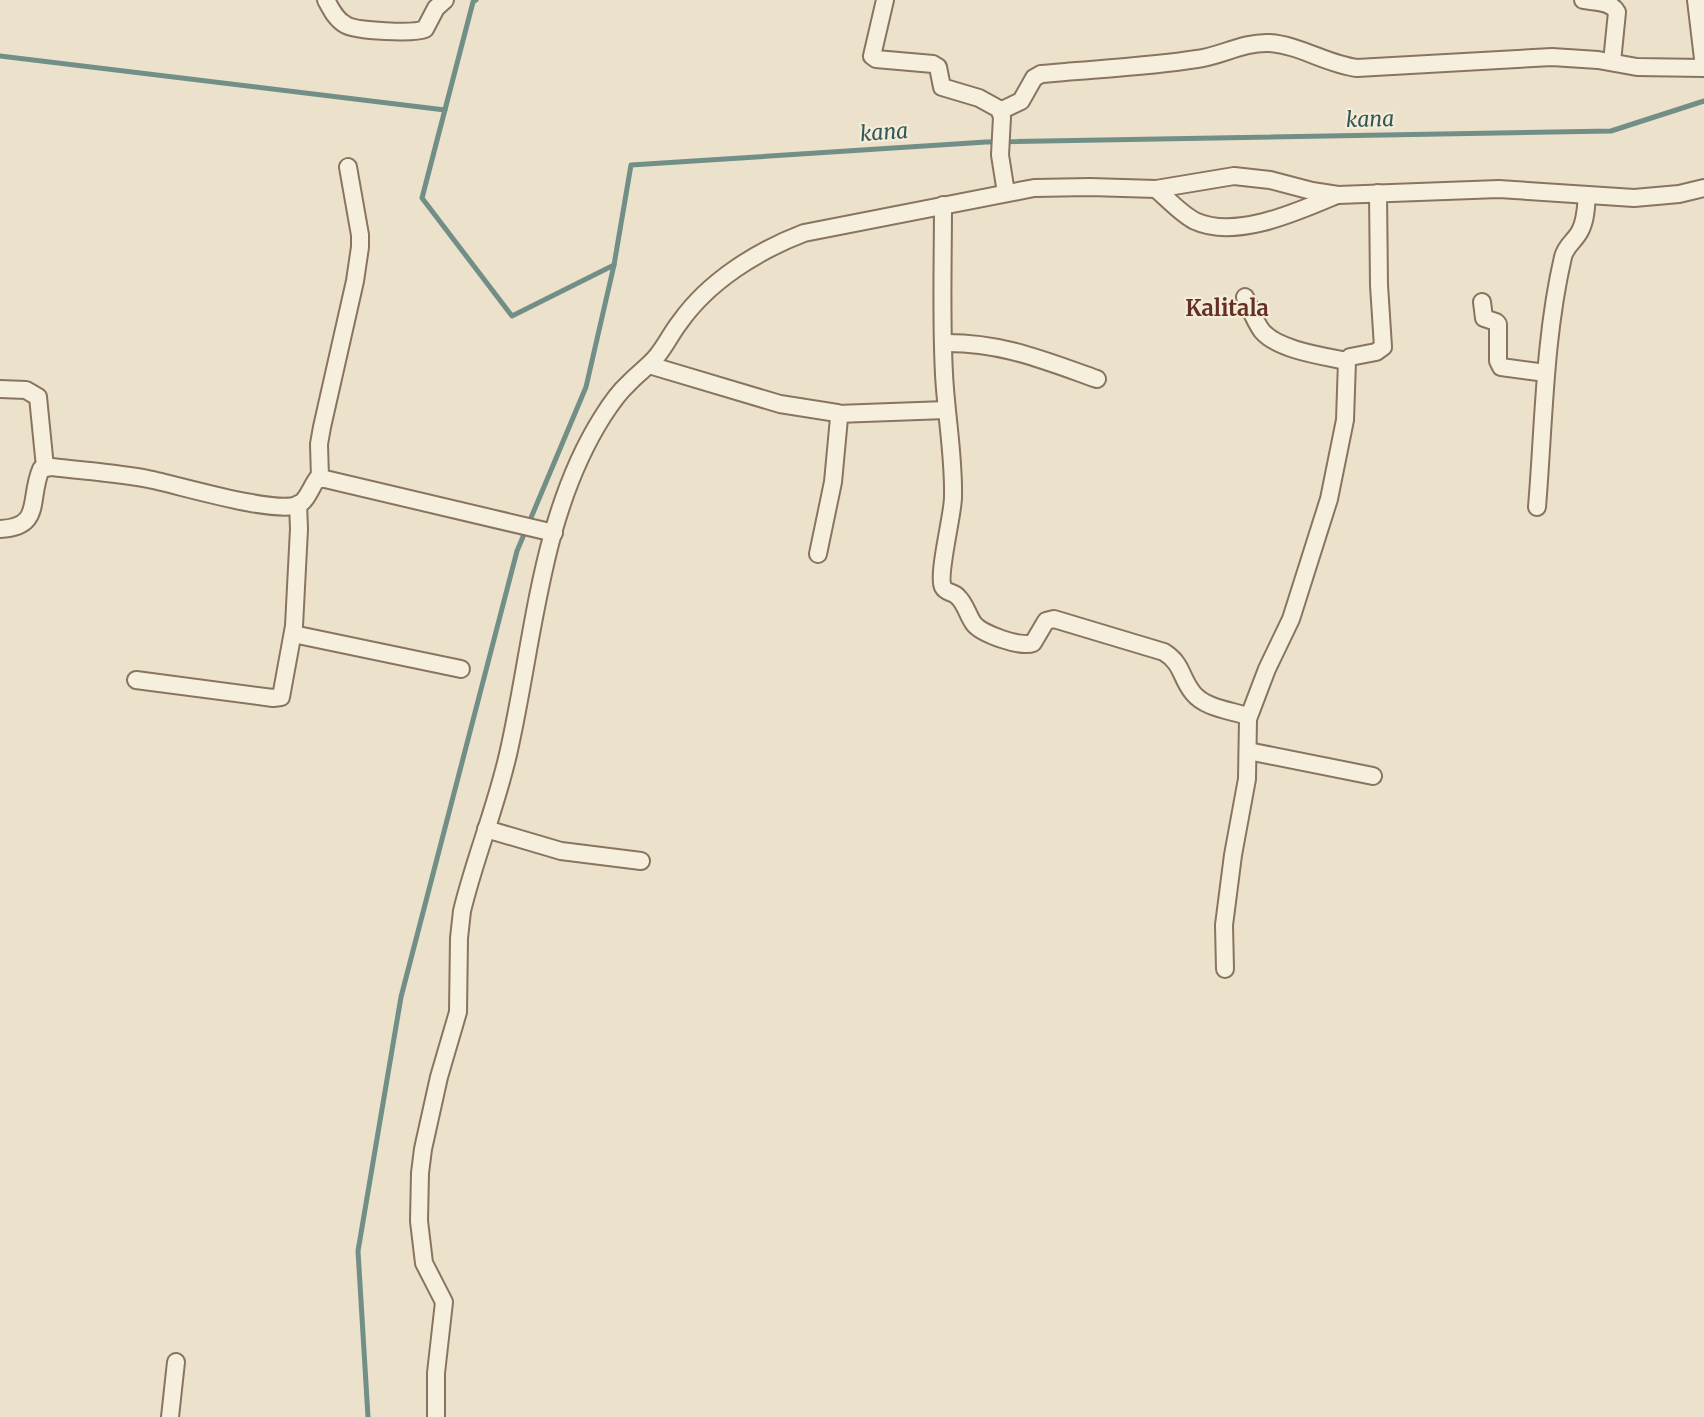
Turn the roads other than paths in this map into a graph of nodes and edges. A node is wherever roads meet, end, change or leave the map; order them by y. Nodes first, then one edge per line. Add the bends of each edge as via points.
1 (326, 0) edge
2 (444, 0) edge
3 (885, 0) edge
4 (1583, 0) edge
5 (1696, 0) edge
6 (1612, 62) junction
7 (1704, 68) edge
8 (1001, 114) junction
9 (348, 167) dead end
10 (1704, 188) edge
11 (1156, 189) junction
12 (1006, 193) junction
13 (1378, 193) junction
14 (1338, 195) junction
15 (1587, 195) junction
16 (943, 205) junction
17 (1245, 297) dead end
18 (1482, 302) dead end
19 (943, 343) junction
20 (1347, 361) junction
21 (649, 365) junction
22 (1545, 373) junction
23 (1097, 378) dead end
24 (0, 389) edge
25 (946, 410) junction
26 (837, 414) junction
27 (45, 467) junction
28 (320, 478) junction
29 (298, 504) junction
30 (1537, 507) dead end
31 (0, 530) edge
32 (554, 533) junction
33 (818, 554) dead end
34 (293, 634) junction
35 (462, 669) dead end
36 (136, 680) dead end
37 (1248, 719) junction
38 (1248, 751) junction
39 (1373, 776) dead end
40 (486, 829) junction
41 (640, 861) dead end
42 (1225, 969) dead end
43 (176, 1362) dead end
44 (170, 1417) edge
45 (436, 1417) edge

1 - 2 street via 348,26 413,31 425,29
3 - 8 street via 872,56 933,64 938,67 942,87 995,105
4 - 6 street via 1616,9
5 - 7 street
6 - 7 street via 1637,67
6 - 8 street via 1536,58 1357,68 1292,47 1265,43 1186,61 1041,74 1034,78 1021,101
8 - 12 street via 999,144
9 - 28 street via 360,247 322,427
10 - 15 street via 1634,198
11 - 12 street via 1050,187
11 - 14 street via 1234,176
11 - 14 street via 1194,220 1222,228 1282,216
12 - 16 street
13 - 14 street
13 - 15 street via 1499,189
13 - 20 street via 1378,285 1384,345 1380,350
15 - 22 street via 1580,232 1563,256
16 - 19 street
16 - 21 street via 804,233 772,247 742,264 698,301
17 - 20 street via 1269,337 1306,352
18 - 22 street via 1484,318 1498,324 1501,367
19 - 23 street via 1007,348
19 - 25 street
20 - 37 street via 1345,420 1329,499 1291,619
21 - 26 street via 780,404
21 - 32 street via 621,392 587,443
22 - 30 street
24 - 27 street via 26,390 38,398
25 - 26 street
25 - 37 street via 953,506 942,586 958,597 975,625 982,631 1028,645 1033,644 1046,621 1054,619 1149,646 1174,658 1198,699
26 - 33 street via 833,482
27 - 29 street via 147,478 239,500 281,506
27 - 31 street via 39,474 28,520 20,527
28 - 29 street
28 - 32 street
29 - 34 street
32 - 40 street via 509,753
34 - 35 street
34 - 36 street via 282,696 278,698
37 - 38 street
38 - 39 street
38 - 42 street via 1245,799 1224,925
40 - 41 street via 561,851
40 - 45 street via 462,911 458,1012 439,1077 420,1173 419,1221 424,1263 444,1302 436,1373
43 - 44 street

